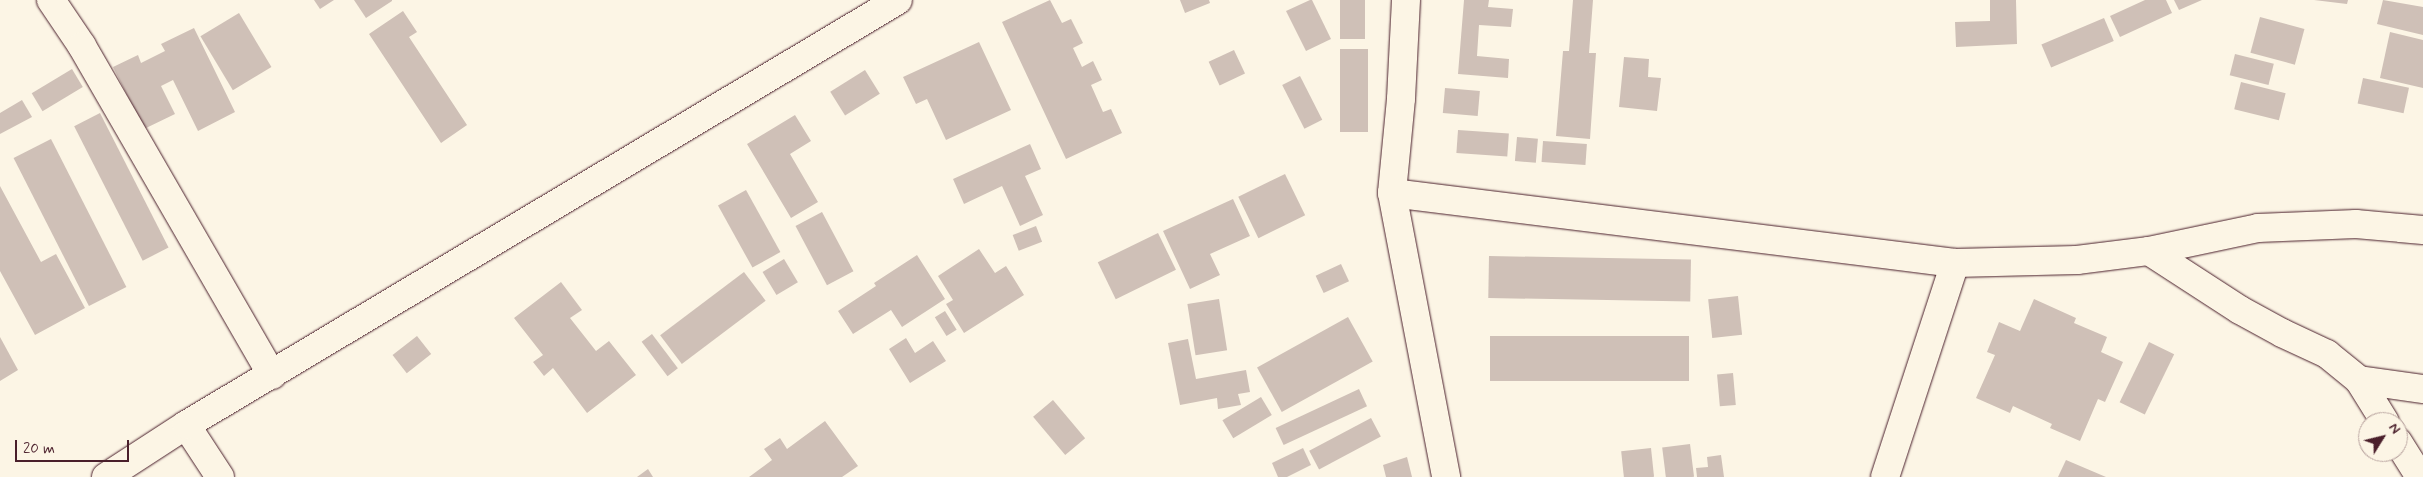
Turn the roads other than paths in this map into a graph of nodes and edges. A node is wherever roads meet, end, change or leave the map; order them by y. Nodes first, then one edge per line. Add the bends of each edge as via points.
1 (52, 0) edge
2 (898, 0) edge
3 (1406, 0) edge
4 (1392, 193) junction
5 (2423, 230) edge
6 (2149, 251) junction
7 (1955, 263) junction
8 (272, 374) junction
9 (2359, 380) junction
10 (2423, 389) edge
11 (2380, 412) edge
12 (186, 425) junction
13 (2408, 458) edge
14 (106, 477) edge
15 (220, 477) edge
16 (1446, 477) edge
17 (1885, 477) edge
18 (2420, 477) edge

1 - 8 street via 82,46
2 - 8 street
3 - 4 street
4 - 7 street
4 - 16 street
5 - 6 street via 2356,224 2258,228
6 - 7 street via 2077,260
6 - 9 street via 2240,310 2327,354
7 - 17 street
8 - 12 street
9 - 10 street
9 - 11 street
12 - 14 street
12 - 15 street
13 - 18 street

